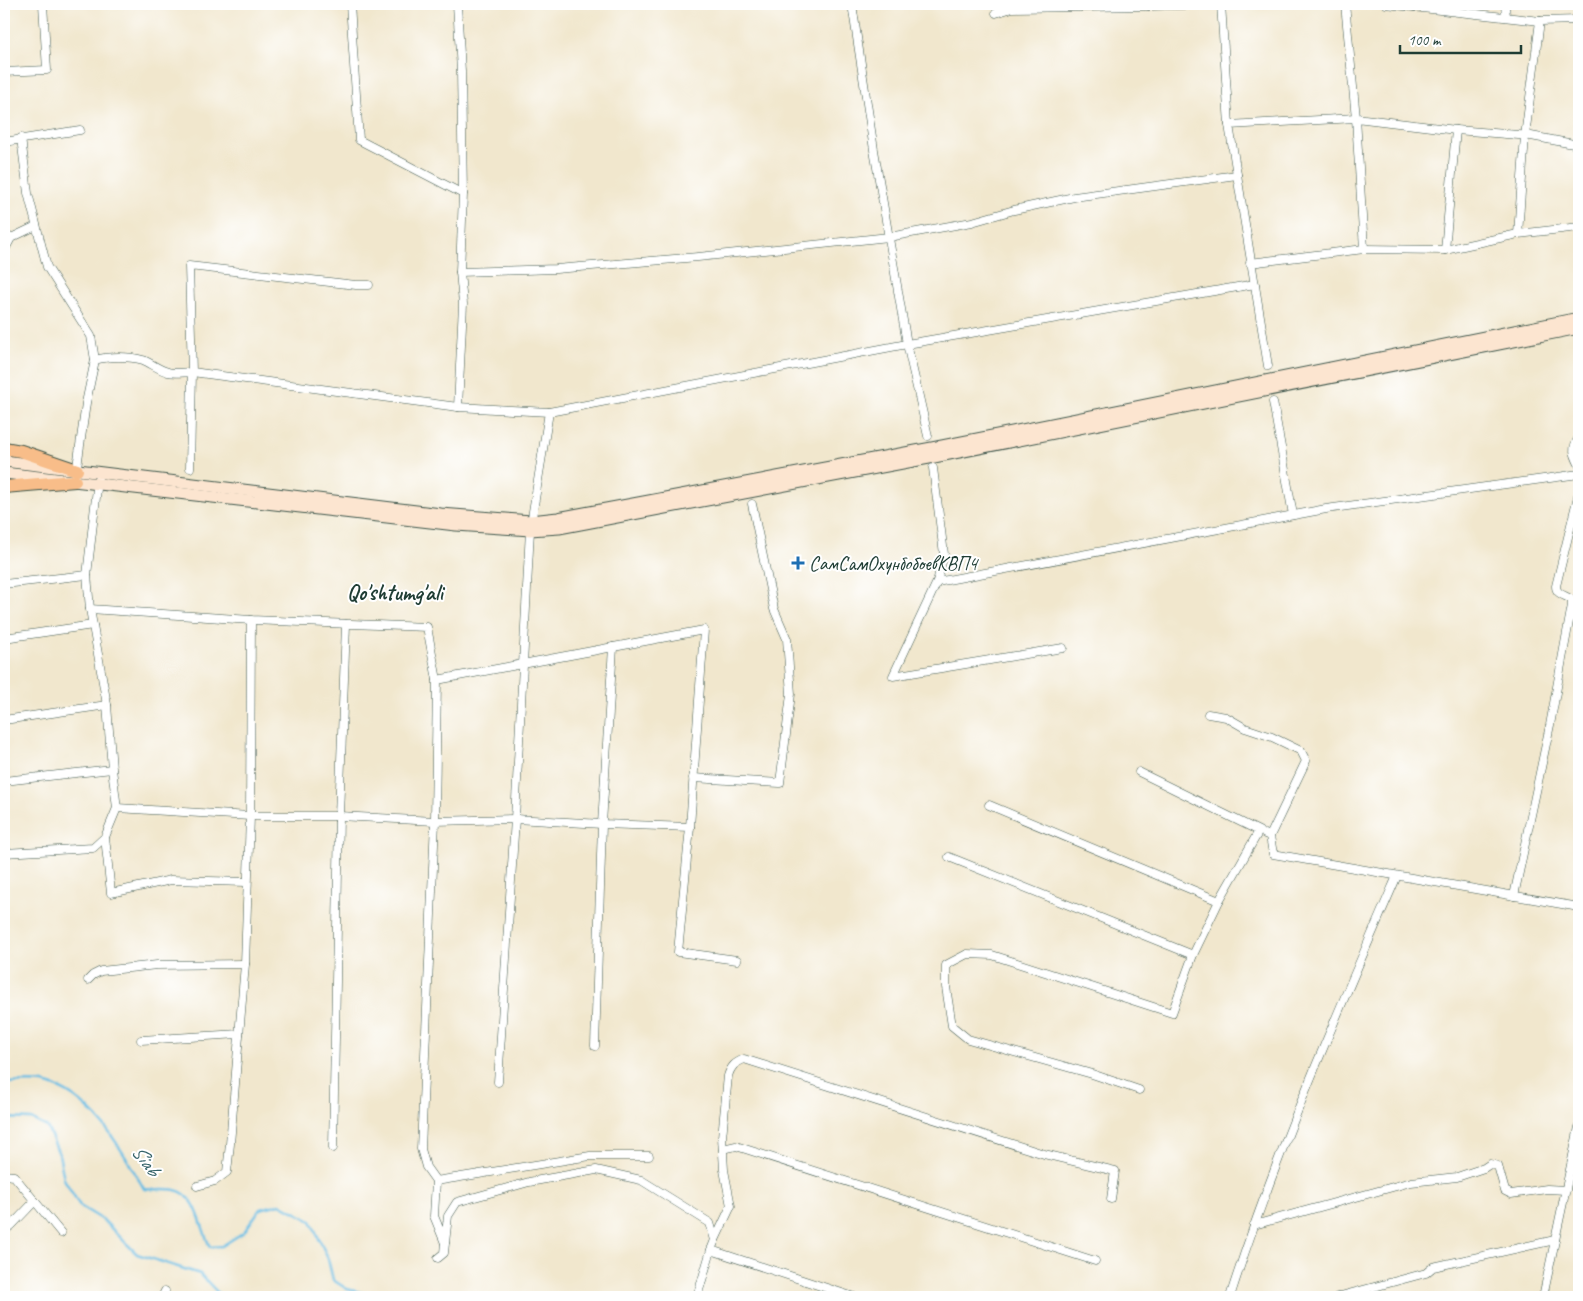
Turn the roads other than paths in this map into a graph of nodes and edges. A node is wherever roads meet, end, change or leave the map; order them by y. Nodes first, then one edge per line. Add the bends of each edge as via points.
1 (43, 4) edge
2 (350, 4) edge
3 (457, 4) edge
4 (852, 4) edge
5 (1213, 4) edge
6 (1222, 4) edge
7 (1345, 4) edge
8 (1386, 4) edge
9 (1505, 4) edge
10 (1149, 5) edge
11 (996, 14) dead end
12 (1506, 16) junction
13 (1579, 20) edge
14 (1540, 21) junction
15 (4, 72) edge
16 (1356, 118) junction
17 (1229, 125) junction
18 (80, 130) dead end
19 (1456, 130) junction
20 (1525, 136) junction
21 (22, 138) junction
22 (4, 142) edge
23 (1579, 145) edge
24 (1237, 175) junction
25 (463, 194) junction
26 (36, 226) junction
27 (1579, 227) edge
28 (1518, 234) junction
29 (889, 237) junction
30 (1364, 249) junction
31 (1444, 250) junction
32 (4, 251) edge
33 (1250, 262) junction
34 (460, 272) junction
35 (1255, 284) junction
36 (369, 285) dead end
37 (1579, 318) edge
38 (1579, 328) edge
39 (907, 344) junction
40 (95, 360) junction
41 (1268, 366) dead end
42 (192, 372) junction
43 (1273, 402) dead end
44 (458, 407) junction
45 (549, 412) junction
46 (928, 436) dead end
47 (1579, 438) edge
48 (4, 448) edge
49 (4, 461) edge
50 (1579, 464) edge
51 (190, 468) dead end
52 (933, 468) dead end
53 (4, 473) edge
54 (1579, 474) edge
55 (76, 475) junction
56 (98, 478) junction
57 (4, 487) edge
58 (1579, 492) edge
59 (752, 504) dead end
60 (1293, 515) junction
61 (530, 525) junction
62 (87, 574) junction
63 (936, 582) junction
64 (4, 584) edge
65 (90, 609) junction
66 (251, 620) junction
67 (346, 624) junction
68 (93, 625) junction
69 (4, 638) edge
70 (614, 647) junction
71 (1062, 648) dead end
72 (522, 664) junction
73 (438, 680) junction
74 (107, 705) junction
75 (1208, 714) dead end
76 (4, 720) edge
77 (112, 769) junction
78 (1139, 772) dead end
79 (693, 778) junction
80 (4, 781) edge
81 (989, 806) dead end
82 (117, 808) junction
83 (250, 816) junction
84 (339, 816) junction
85 (515, 819) junction
86 (435, 821) junction
87 (602, 824) junction
88 (690, 827) junction
89 (1259, 831) junction
90 (1270, 836) junction
91 (105, 837) junction
92 (4, 853) edge
93 (949, 857) dead end
94 (1397, 876) junction
95 (247, 882) junction
96 (1514, 896) junction
97 (1219, 901) junction
98 (1579, 907) edge
99 (1194, 955) junction
100 (737, 960) dead end
101 (245, 964) junction
102 (88, 980) dead end
103 (239, 1034) junction
104 (141, 1040) dead end
105 (595, 1046) dead end
106 (498, 1082) dead end
107 (1139, 1090) dead end
108 (1579, 1130) edge
109 (333, 1148) dead end
110 (723, 1149) junction
111 (649, 1156) dead end
112 (4, 1175) edge
113 (436, 1181) junction
114 (197, 1186) dead end
115 (1566, 1190) junction
116 (1111, 1198) dead end
117 (35, 1201) junction
118 (1254, 1225) junction
119 (4, 1231) edge
120 (60, 1233) dead end
121 (715, 1240) junction
122 (1555, 1240) junction
123 (445, 1243) junction
124 (711, 1250) junction
125 (438, 1258) dead end
126 (1095, 1261) dead end
127 (697, 1297) edge
128 (854, 1297) edge
129 (1230, 1297) edge
130 (1337, 1297) edge
131 (1542, 1297) edge

1 - 15 street via 47,70
2 - 25 street via 360,140
3 - 25 street
4 - 29 street
5 - 10 street
6 - 17 street
7 - 16 street
8 - 12 street
9 - 12 street
10 - 11 street via 1012,8
12 - 14 street
13 - 14 street
14 - 20 street
16 - 17 street
16 - 19 street
16 - 30 street
17 - 24 street
18 - 21 street
19 - 20 street
19 - 31 street
20 - 23 street
20 - 28 street
21 - 22 street
21 - 26 street via 28,193
24 - 29 street via 1074,197 972,222
24 - 33 street
25 - 34 street
26 - 32 street via 12,238
26 - 40 street via 47,267 92,336
27 - 28 street
28 - 31 street
29 - 34 street via 556,269
29 - 39 street
30 - 31 street
30 - 33 street
33 - 35 street
34 - 44 street via 463,304
35 - 39 street
35 - 41 street
36 - 42 street via 189,266
37 - 61 main road
38 - 61 main road via 559,528
39 - 45 street
39 - 46 street
40 - 42 street via 108,356 135,359 170,373
40 - 55 street
42 - 44 street
42 - 51 street
43 - 60 street
44 - 45 street
45 - 61 street
47 - 50 street via 1574,447
48 - 55 highway
49 - 55 main road
52 - 63 street via 944,554
53 - 55 main road
54 - 60 street
55 - 56 main road
55 - 57 highway
56 - 61 main road via 270,504 456,525
56 - 62 street
58 - 96 street via 1556,586 1559,593 1572,600 1572,605
59 - 79 street via 774,609 787,639 791,694 780,783
60 - 63 street
61 - 72 street
62 - 64 street
62 - 65 street
63 - 71 street via 892,676
65 - 66 street
65 - 68 street
66 - 67 street
66 - 83 street
67 - 73 street via 427,627
67 - 84 street
68 - 69 street
68 - 74 street
70 - 72 street
70 - 79 street via 704,630
70 - 87 street
72 - 73 street
72 - 85 street
73 - 86 street
74 - 76 street
74 - 77 street
75 - 90 street via 1226,717 1302,751 1306,761
77 - 80 street
77 - 82 street
78 - 89 street
79 - 88 street
81 - 97 street
82 - 83 street
82 - 91 street
83 - 84 street
83 - 95 street
84 - 86 street
84 - 109 street
85 - 86 street
85 - 87 street
85 - 106 street
86 - 113 street via 421,1149 426,1167
87 - 88 street
87 - 105 street
88 - 100 street via 678,952
89 - 90 street
89 - 97 street
90 - 94 street via 1273,854
91 - 92 street via 93,848
91 - 95 street via 111,892 171,880
93 - 99 street
94 - 96 street
94 - 118 street via 1326,1042
95 - 101 street
96 - 98 street
97 - 99 street
99 - 107 street via 1172,1013 992,955 967,954 946,965 952,1026 968,1039
101 - 102 street via 157,965 101,971
101 - 103 street
103 - 104 street
103 - 114 street via 227,1172 216,1181
108 - 115 street
110 - 116 street via 728,1076 731,1067 744,1059 949,1126 1044,1154 1115,1170
110 - 121 street via 731,1206
110 - 126 street via 736,1146
111 - 113 street via 590,1156
112 - 117 street via 14,1176
113 - 123 street via 434,1216
115 - 118 street via 1511,1194 1505,1191 1498,1166 1490,1164 1457,1177 1411,1182
115 - 122 street
117 - 119 street
117 - 120 street
118 - 129 street
121 - 123 street via 710,1223 641,1180 596,1170 529,1182 457,1202 448,1216
121 - 124 street
122 - 130 street via 1433,1267 1426,1273
122 - 131 street
123 - 125 street via 444,1253
124 - 127 street
124 - 128 street

